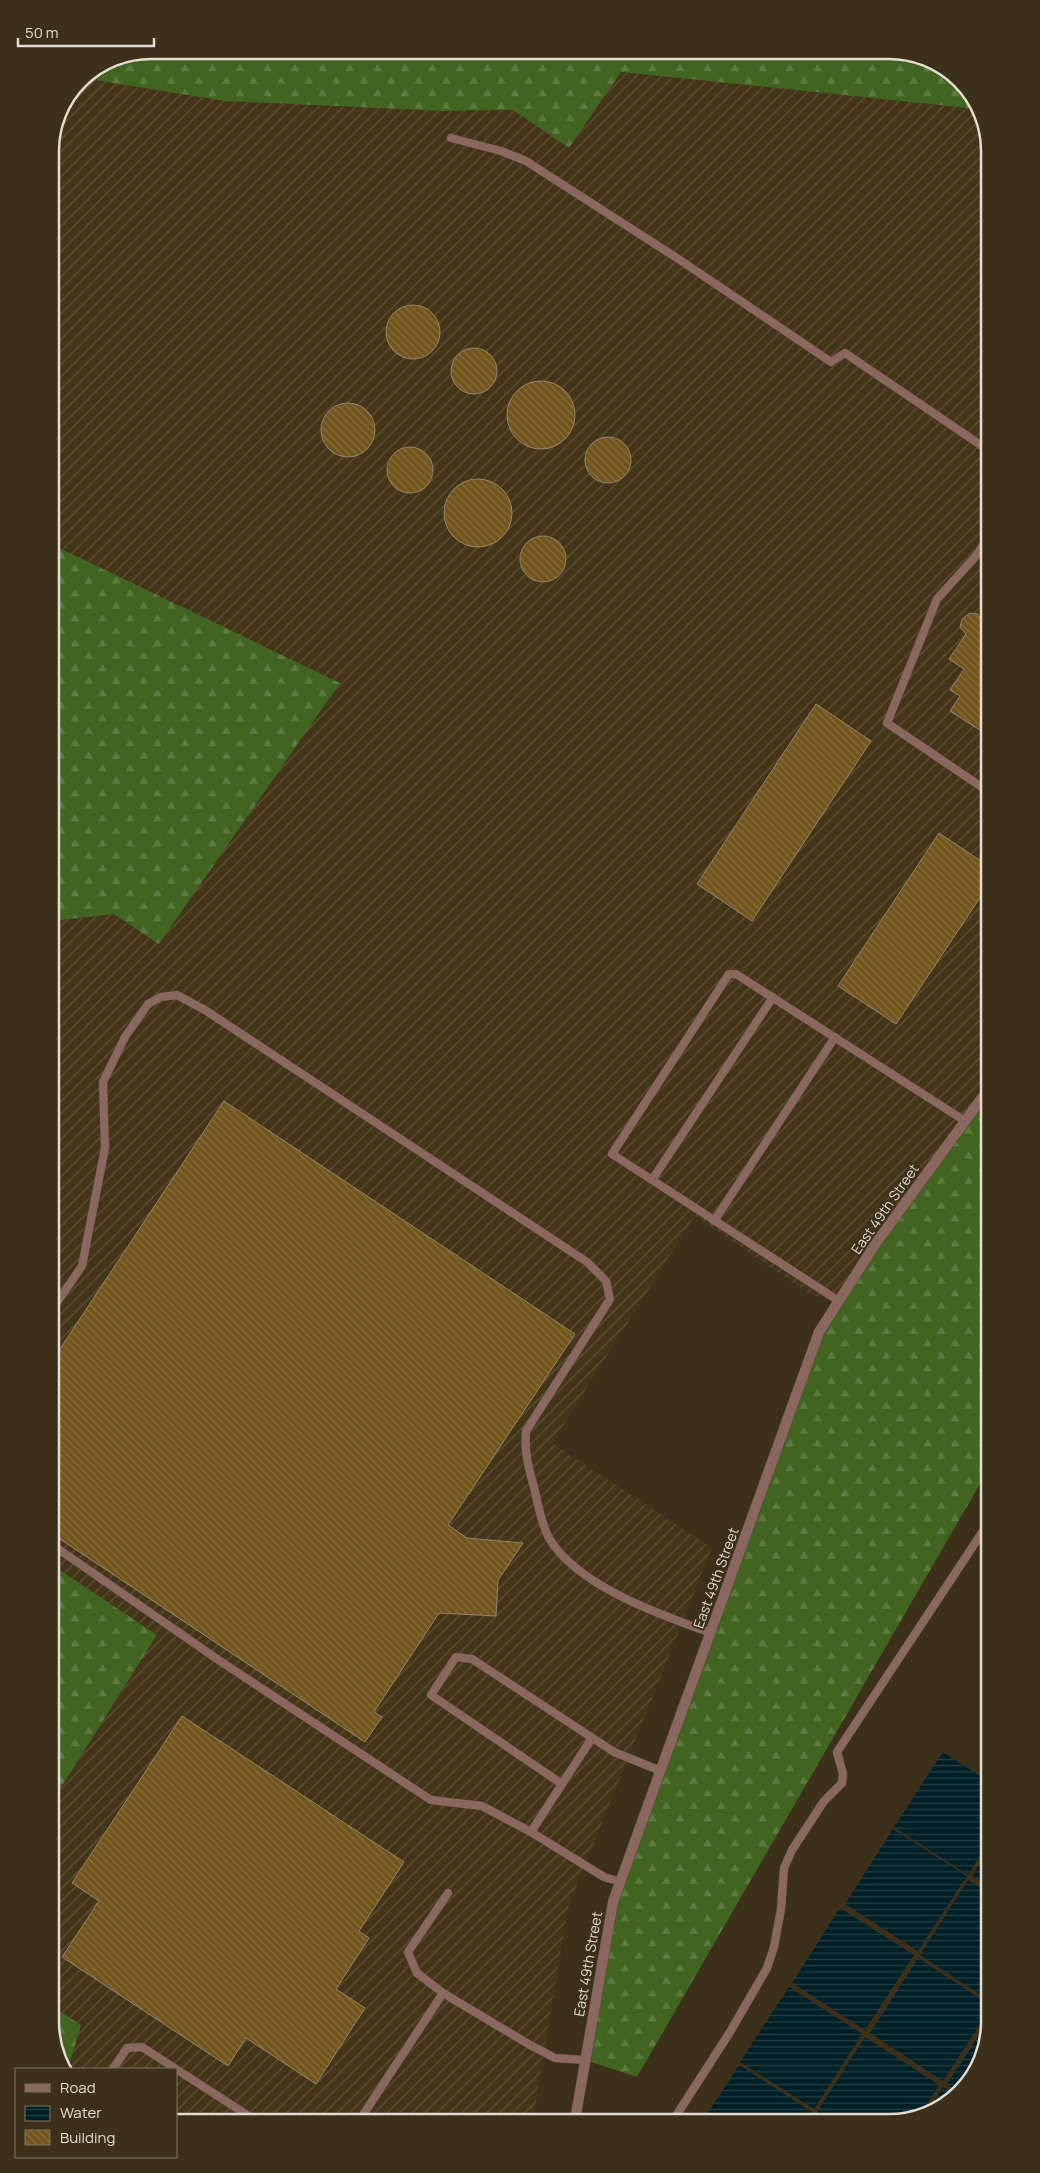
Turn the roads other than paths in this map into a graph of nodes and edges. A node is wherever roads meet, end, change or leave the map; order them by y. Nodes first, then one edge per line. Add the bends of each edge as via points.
1 (450, 138) dead end
2 (981, 445) edge
3 (981, 548) edge
4 (981, 787) edge
5 (773, 997) junction
6 (835, 1037) junction
7 (981, 1099) edge
8 (965, 1121) junction
9 (652, 1180) junction
10 (714, 1221) junction
11 (59, 1299) edge
12 (839, 1301) junction
13 (981, 1534) edge
14 (59, 1549) edge
15 (711, 1633) junction
16 (592, 1738) junction
17 (660, 1771) junction
18 (562, 1784) junction
19 (531, 1832) junction
20 (621, 1882) junction
21 (448, 1893) dead end
22 (443, 1993) junction
23 (586, 2060) junction
24 (115, 2068) edge
25 (174, 2068) edge
26 (178, 2070) edge
27 (246, 2114) edge
28 (364, 2114) edge
29 (576, 2114) edge
30 (677, 2114) edge

1 - 2 lane via 526,161 831,362 845,353
3 - 4 lane via 937,600 887,723
5 - 6 lane
5 - 9 lane
5 - 9 lane via 736,974 729,974 612,1151 614,1156
6 - 8 lane
6 - 10 lane
7 - 8 street, East 49th Street
8 - 12 street, East 49th Street via 876,1243
9 - 10 lane
10 - 12 lane
11 - 15 lane via 82,1266 105,1148 103,1082 124,1037 148,1004 177,995 205,1010 587,1262 606,1281 610,1299 526,1431 524,1450 536,1498 548,1537 563,1558 619,1595
12 - 15 street, East 49th Street via 819,1332
13 - 30 lane via 837,1752 842,1783 824,1801 784,1868 781,1909 767,1968
14 - 19 lane via 431,1800 482,1806
15 - 17 street, East 49th Street
16 - 17 lane via 614,1752
16 - 18 lane
16 - 18 lane via 472,1659 456,1657 431,1695
17 - 20 street, East 49th Street
18 - 19 lane
19 - 20 lane via 604,1877
20 - 23 street, East 49th Street via 613,1902
21 - 22 lane via 408,1952 417,1973
22 - 23 lane via 555,2058
22 - 28 lane
23 - 29 street, East 49th Street
24 - 25 lane via 127,2048 142,2047
26 - 27 lane

